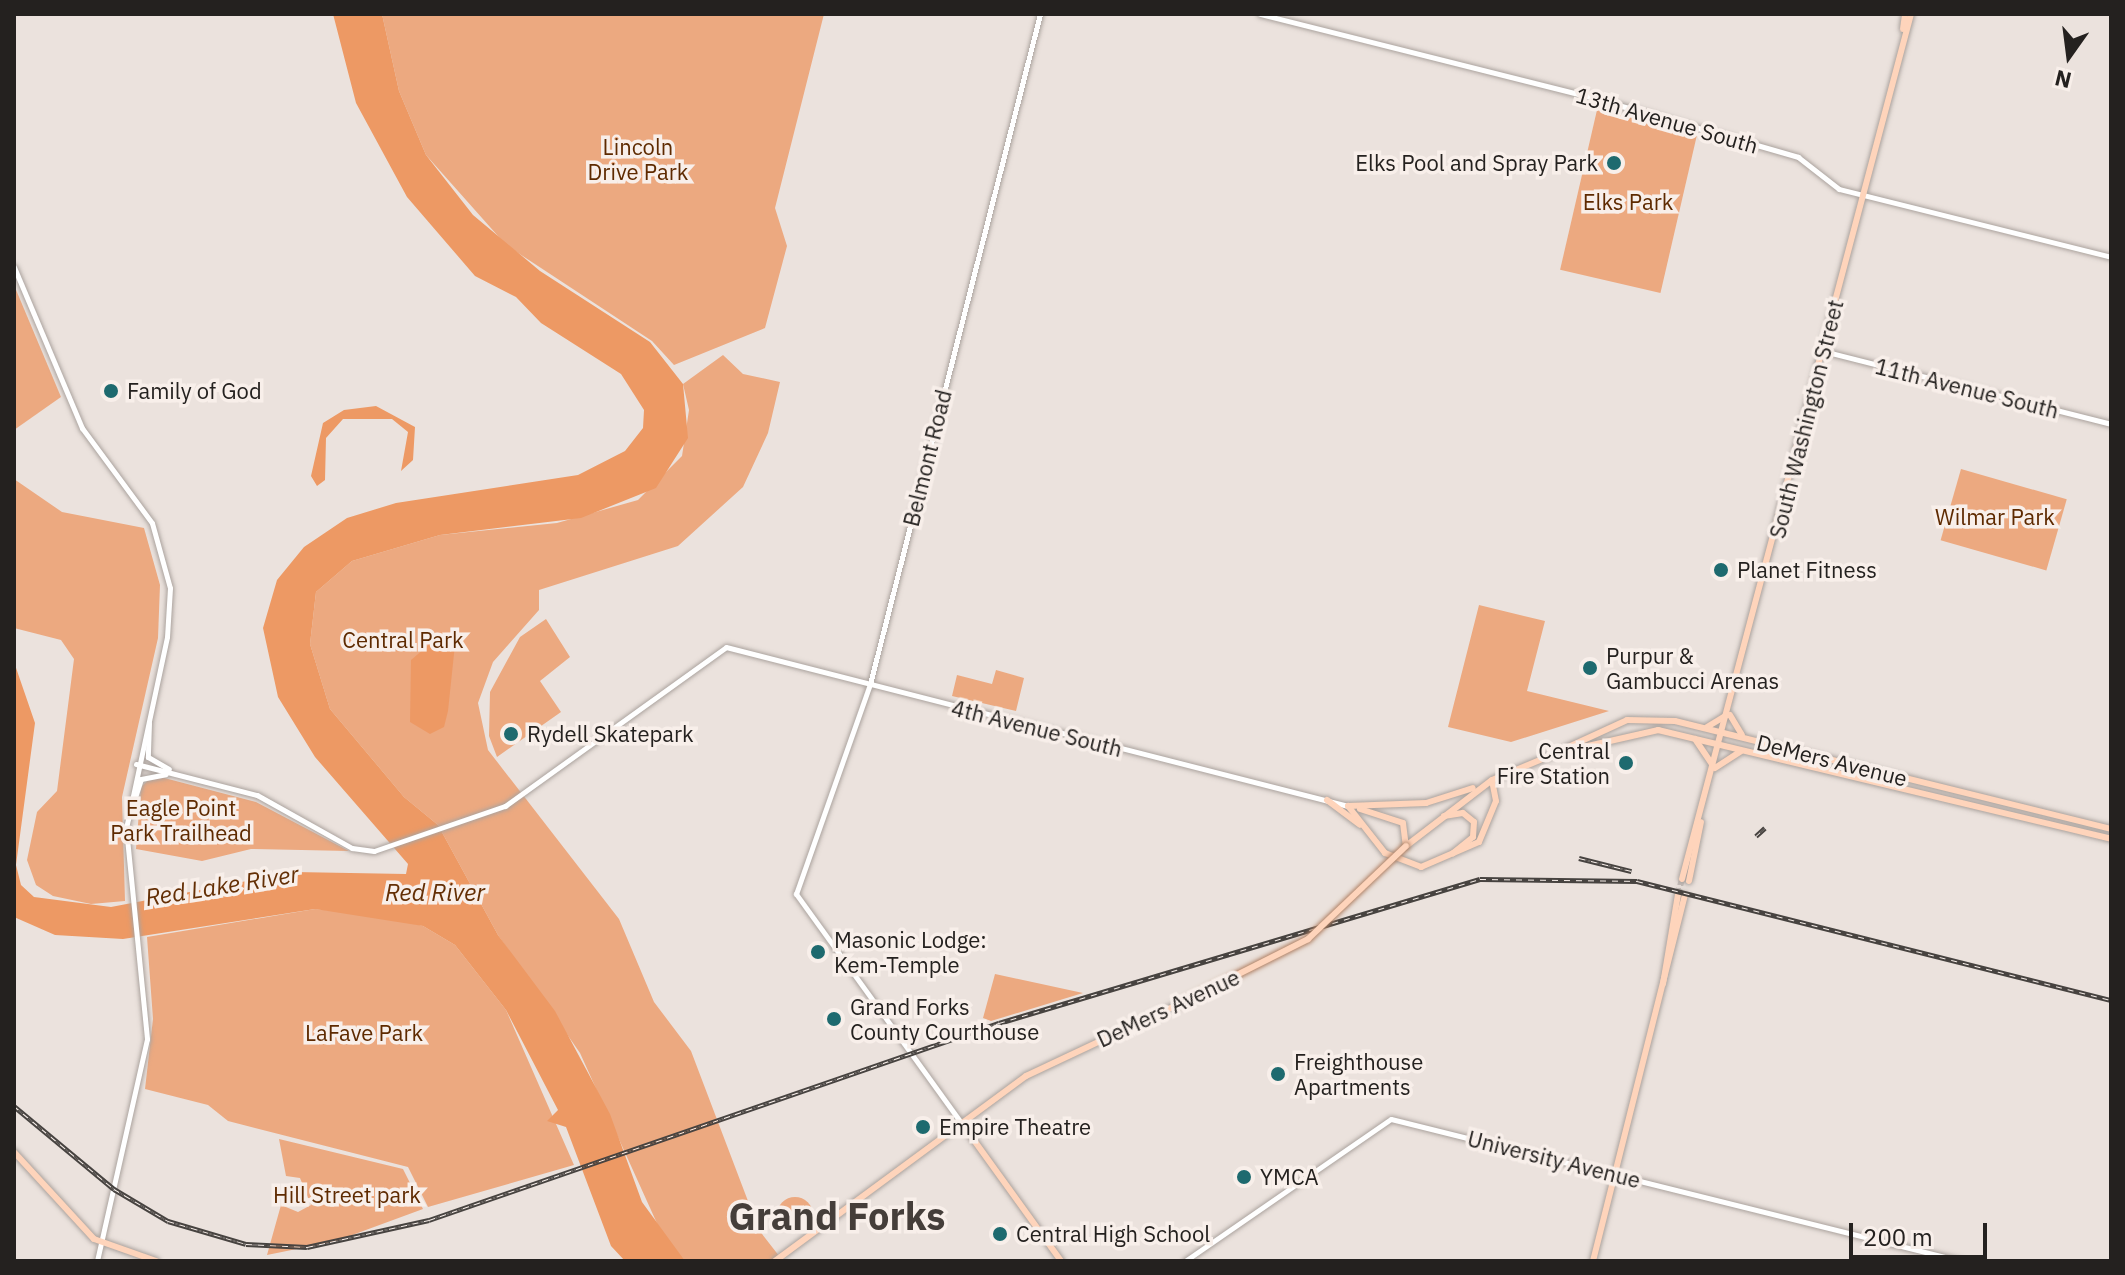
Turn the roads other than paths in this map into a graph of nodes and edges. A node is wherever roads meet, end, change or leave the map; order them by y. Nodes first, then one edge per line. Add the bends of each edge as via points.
1 (1040, 14) edge
2 (1260, 14) edge
3 (1905, 14) edge
4 (1911, 14) edge
5 (1903, 37) junction
6 (1862, 195) junction
7 (2111, 257) edge
8 (14, 267) edge
9 (1823, 351) junction
10 (2111, 424) edge
11 (870, 684) junction
12 (151, 704) junction
13 (1730, 712) junction
14 (1609, 725) junction
15 (1704, 728) junction
16 (1724, 733) junction
17 (1693, 737) junction
18 (1613, 738) junction
19 (1749, 739) junction
20 (1721, 744) junction
21 (1745, 751) junction
22 (1557, 753) junction
23 (136, 764) junction
24 (1714, 769) junction
25 (1880, 773) junction
26 (188, 777) junction
27 (1492, 780) junction
28 (1877, 784) junction
29 (1476, 787) junction
30 (1327, 800) junction
31 (130, 803) junction
32 (1348, 806) junction
33 (1437, 820) junction
34 (2111, 829) edge
35 (1372, 836) junction
36 (2111, 839) edge
37 (1406, 846) junction
38 (1439, 861) junction
39 (1685, 880) tunnel mouth
40 (1682, 894) tunnel mouth
41 (963, 1125) junction
42 (14, 1152) edge
43 (1615, 1174) junction
44 (101, 1243) junction
45 (97, 1261) edge
46 (156, 1261) edge
47 (775, 1261) edge
48 (1061, 1261) edge
49 (1185, 1261) edge
50 (1593, 1261) edge
51 (1961, 1261) edge

1 - 11 street, Belmont Road
2 - 6 street, 13th Avenue South via 1793,155 1835,187
3 - 5 main road, South Washington Street
4 - 5 main road, South Washington Street
5 - 6 main road, South Washington Street
6 - 7 street, 13th Avenue South
6 - 9 main road, South Washington Street
8 - 12 street via 82,428 152,523 168,578 170,621
9 - 10 street, 11th Avenue South
9 - 13 main road, South Washington Street
11 - 26 street, 4th Avenue South via 726,647 505,806 384,848 359,850 257,795
11 - 30 street, 4th Avenue South
11 - 41 street, Belmont Road via 796,894
12 - 23 street
12 - 26 street via 148,757
13 - 15 main road
13 - 16 main road, South Washington Street
13 - 19 main road
14 - 15 main road, DeMers Avenue via 1660,719
14 - 18 main road
14 - 22 main road, DeMers Avenue
15 - 16 main road, DeMers Avenue
16 - 19 main road, DeMers Avenue
16 - 20 main road, South Washington Street
17 - 18 main road, DeMers Avenue via 1658,730
17 - 20 main road, DeMers Avenue
17 - 24 main road
18 - 22 main road, DeMers Avenue
19 - 25 main road, DeMers Avenue
20 - 21 main road, DeMers Avenue
20 - 24 main road, South Washington Street
21 - 24 main road
21 - 28 main road, DeMers Avenue
22 - 27 main road, DeMers Avenue
23 - 26 street
23 - 31 street
24 - 39 main road, South Washington Street
25 - 28 main road
25 - 34 main road, DeMers Avenue
26 - 31 street via 148,773
27 - 29 main road, DeMers Avenue
27 - 38 main road via 1496,801 1489,830
28 - 36 main road, DeMers Avenue
29 - 32 main road via 1426,803
29 - 33 main road, DeMers Avenue
30 - 32 street, 4th Avenue South
30 - 35 main road
31 - 44 street via 126,828 145,1008 145,1058
32 - 35 main road
32 - 37 main road via 1403,823
33 - 37 main road, DeMers Avenue
33 - 38 main road via 1463,813 1476,829 1469,843
35 - 38 main road via 1401,864
37 - 41 main road, DeMers Avenue, bridge via 1308,939 1052,1060
40 - 43 main road
41 - 47 main road, DeMers Avenue
41 - 48 main road
42 - 44 main road
43 - 49 street, University Avenue via 1382,1120
43 - 50 main road
43 - 51 street, University Avenue
44 - 45 street
44 - 46 main road

